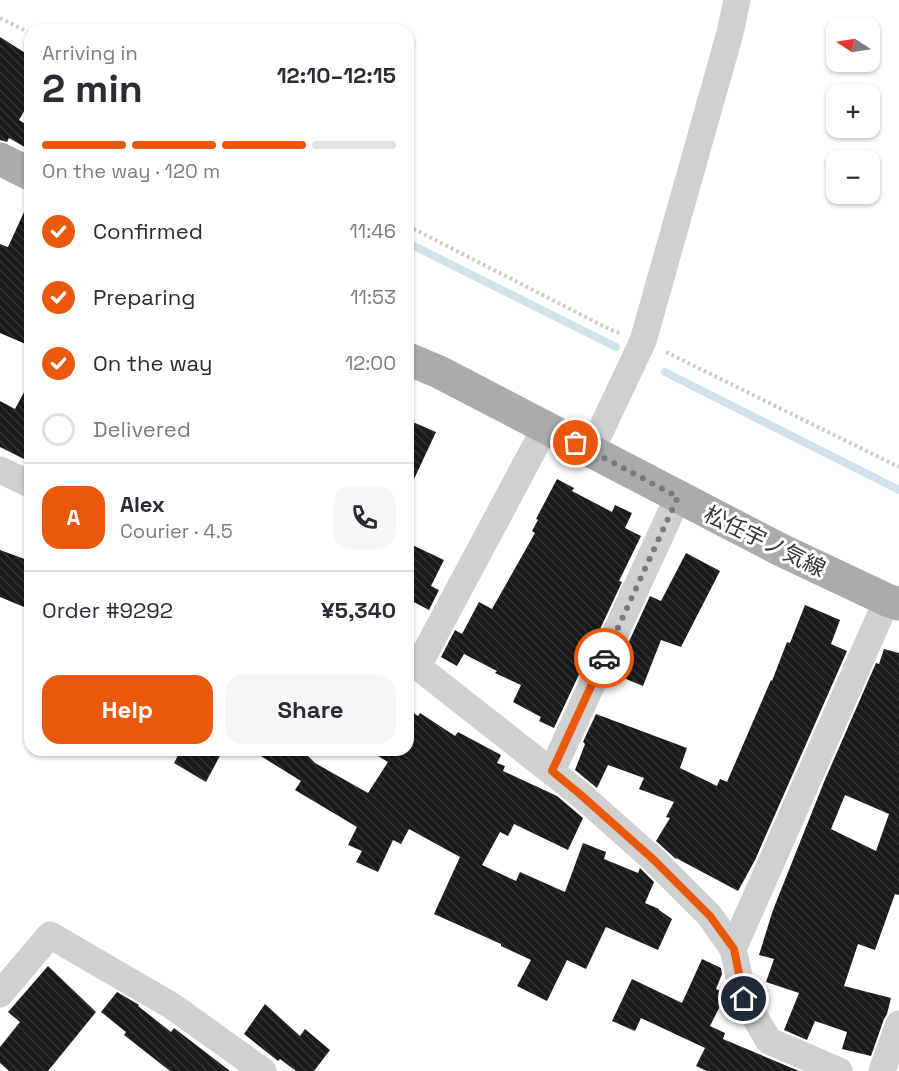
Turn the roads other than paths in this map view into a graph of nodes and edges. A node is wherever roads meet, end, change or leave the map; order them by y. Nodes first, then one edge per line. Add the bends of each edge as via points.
1 (737, 0) edge
2 (0, 159) edge
3 (24, 171) edge
4 (414, 362) edge
5 (545, 428) junction
6 (591, 451) junction
7 (0, 470) edge
8 (24, 481) edge
9 (678, 497) junction
10 (893, 602) edge
11 (414, 661) edge
12 (414, 664) edge
13 (552, 771) junction
14 (734, 949) junction
15 (0, 994) edge
16 (899, 1024) edge
17 (263, 1071) edge
18 (839, 1071) edge
19 (882, 1071) edge

1 - 6 street via 643,340
2 - 3 main road
4 - 5 main road, 松任宇ノ気線
5 - 6 main road, 松任宇ノ気線
5 - 11 street
6 - 9 main road, 松任宇ノ気線
7 - 8 street
9 - 10 main road, 松任宇ノ気線
9 - 13 street
10 - 14 street
12 - 13 street
13 - 14 street via 654,860 710,916
14 - 18 street via 744,999 769,1041
15 - 17 street via 50,935 172,1006
16 - 19 street

